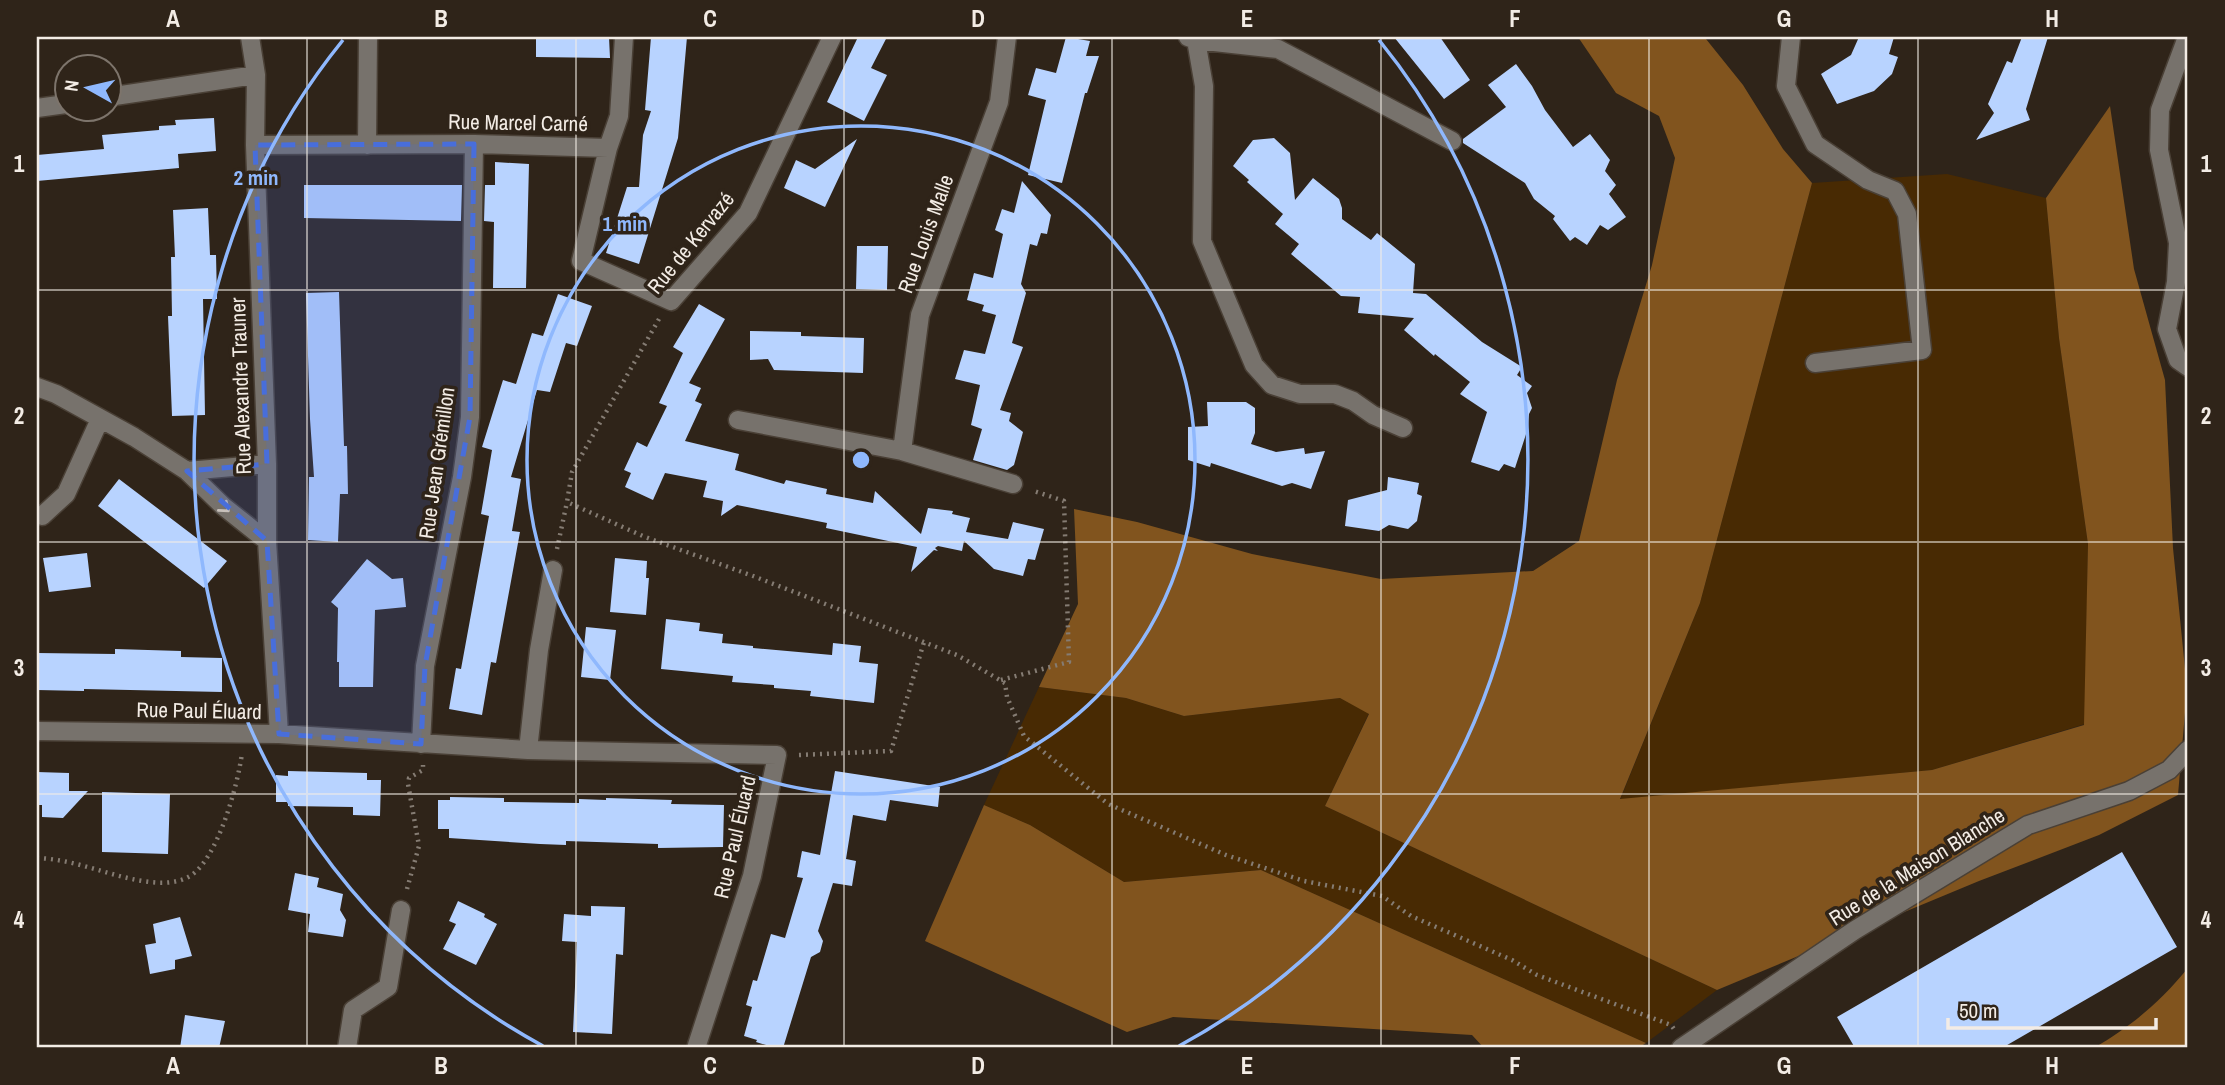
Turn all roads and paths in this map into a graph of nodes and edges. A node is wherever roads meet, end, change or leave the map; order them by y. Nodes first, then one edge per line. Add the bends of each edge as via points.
1 (250, 37) edge
2 (368, 37) edge
3 (624, 37) edge
4 (832, 37) edge
5 (1007, 37) edge
6 (2188, 37) edge
7 (1192, 38) edge
8 (1789, 43) edge
9 (256, 75) junction
10 (122, 95) edge
11 (1452, 141) dead end
12 (474, 144) junction
13 (255, 145) junction
14 (367, 145) junction
15 (608, 148) junction
16 (671, 301) junction
17 (1815, 363) dead end
18 (2188, 367) edge
19 (37, 387) edge
20 (100, 419) junction
21 (738, 420) dead end
22 (1403, 428) dead end
23 (902, 451) junction
24 (267, 464) junction
25 (187, 471) junction
26 (1013, 484) joint
27 (567, 502) junction
28 (42, 516) dead end
29 (267, 541) junction
30 (552, 570) joint
31 (924, 642) junction
32 (1001, 680) junction
33 (37, 731) edge
34 (279, 734) junction
35 (245, 735) junction
36 (421, 744) junction
37 (528, 750) junction
38 (2188, 750) edge
39 (777, 755) junction
40 (37, 858) edge
41 (401, 910) joint
42 (697, 1045) dead end
43 (1684, 1047) edge
44 (347, 1048) edge

1 - 9 street, Rue Alexandre Trauner
2 - 14 street
3 - 15 street via 619,116
4 - 16 street, Rue de Kervazé via 748,213
5 - 23 street, Rue Louis Malle via 999,102 920,315
6 - 18 street via 2160,110 2159,150 2178,243 2167,329 2178,360
7 - 11 street via 1278,49
7 - 22 street via 1204,86 1202,241 1254,365 1272,385 1300,394 1335,394
8 - 17 street via 1786,86 1815,144 1868,180 1895,191 1907,214 1922,351
9 - 10 street
9 - 13 street, Rue Alexandre Trauner
12 - 14 street, Rue Marcel Carné
12 - 15 street, Rue Marcel Carné
12 - 36 street, Rue Jean Grémillon via 470,417 425,666
13 - 14 street, Rue Marcel Carné
13 - 24 street, Rue Alexandre Trauner
15 - 16 street, Rue Marcel Carné via 580,261
16 - 27 path, Rue de Kervazé via 572,472
19 - 20 street
20 - 25 street
20 - 28 street via 66,494
21 - 23 street
23 - 26 street
24 - 25 street
24 - 29 street, Rue Alexandre Trauner
25 -> 29 street
26 - 32 path via 1064,501 1069,662
27 - 30 path
27 - 31 path via 645,537
29 - 34 street, Rue Alexandre Trauner
30 - 37 street
31 - 32 path
31 - 39 path via 891,751
32 - 43 path via 1024,736 1108,804 1226,855 1304,881 1382,897 1411,916 1537,975 1671,1025
33 - 35 street, Rue Paul Éluard
34 - 35 street, Rue Paul Éluard
34 - 36 street, Rue Paul Éluard
35 - 40 path via 239,776 223,826 207,857 191,875 163,884
36 - 37 street, Rue Paul Éluard
36 - 41 path via 423,770 409,778 408,784 419,846
37 - 39 street, Rue Paul Éluard
38 - 43 street, Rue de la Maison Blanche via 2169,770 2129,792 2028,825 1855,930
39 - 42 street, Rue Paul Éluard via 752,876
41 - 44 street via 388,987 354,1010

